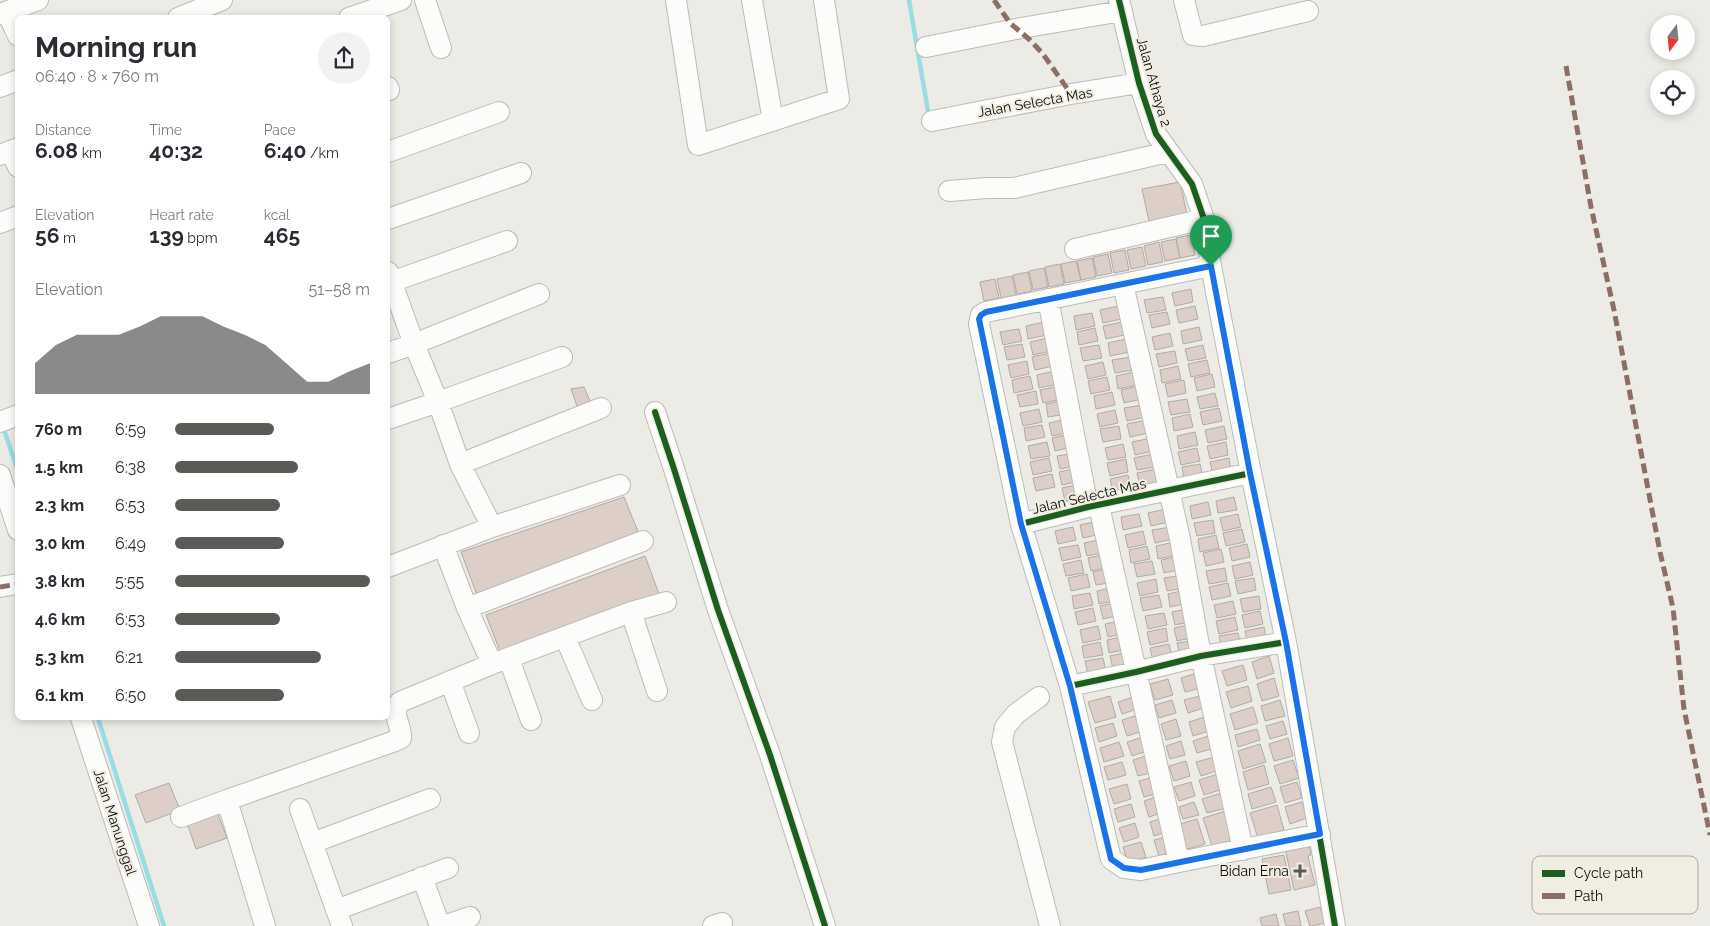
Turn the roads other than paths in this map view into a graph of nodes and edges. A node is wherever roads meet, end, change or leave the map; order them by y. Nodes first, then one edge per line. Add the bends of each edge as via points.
1 (38, 0) edge
2 (401, 0) edge
3 (425, 0) edge
4 (676, 0) edge
5 (752, 0) edge
6 (824, 0) edge
7 (1184, 0) edge
8 (210, 2) edge
9 (1120, 5) edge
10 (1308, 10) dead end
11 (4, 13) edge
12 (184, 15) edge
13 (358, 15) edge
14 (15, 31) edge
15 (926, 47) dead end
16 (441, 48) dead end
17 (15, 81) edge
18 (1139, 83) junction
19 (0, 87) edge
20 (499, 112) dead end
21 (773, 121) junction
22 (932, 121) dead end
23 (390, 151) edge
24 (1168, 152) junction
25 (521, 173) dead end
26 (949, 191) dead end
27 (15, 217) edge
28 (390, 218) edge
29 (1204, 219) junction
30 (0, 223) edge
31 (507, 241) dead end
32 (1075, 249) dead end
33 (1211, 266) junction
34 (390, 279) edge
35 (390, 282) edge
36 (1123, 284) junction
37 (539, 294) dead end
38 (1048, 298) junction
39 (414, 344) junction
40 (390, 352) edge
41 (562, 357) dead end
42 (438, 402) junction
43 (601, 408) dead end
44 (654, 412) dead end
45 (15, 416) edge
46 (390, 418) edge
47 (0, 422) edge
48 (460, 464) junction
49 (1250, 473) junction
50 (0, 475) edge
51 (620, 485) dead end
52 (1168, 492) junction
53 (13, 498) edge
54 (1094, 506) junction
55 (15, 511) edge
56 (1021, 524) junction
57 (492, 527) junction
58 (643, 541) dead end
59 (444, 545) junction
60 (390, 565) edge
61 (15, 585) edge
62 (0, 588) edge
63 (666, 602) dead end
64 (467, 608) junction
65 (631, 612) junction
66 (565, 637) junction
67 (1286, 642) junction
68 (1201, 656) junction
69 (500, 662) junction
70 (1136, 672) junction
71 (450, 681) junction
72 (1070, 686) junction
73 (657, 691) dead end
74 (1039, 697) dead end
75 (592, 700) dead end
76 (82, 720) edge
77 (531, 720) dead end
78 (469, 733) dead end
79 (430, 799) dead end
80 (227, 800) junction
81 (300, 809) dead end
82 (181, 817) dead end
83 (1320, 834) junction
84 (312, 843) junction
85 (1243, 850) junction
86 (1179, 862) junction
87 (448, 868) dead end
88 (422, 877) junction
89 (339, 918) edge
90 (470, 918) dead end
91 (149, 926) edge
92 (265, 926) edge
93 (442, 926) edge
94 (825, 926) edge
95 (1050, 926) edge
96 (1335, 926) edge

1 - 11 street
2 - 13 street
3 - 16 street
4 - 21 street via 698,145
5 - 21 street
6 - 21 street via 839,99
7 - 10 street via 1193,35 1198,36
8 - 12 street
9 - 15 street
9 - 18 street, Jalan Athaya 2
11 - 14 street
17 - 19 street
18 - 22 street, Jalan Selecta Mas
18 - 24 street, Jalan Athaya 2 via 1156,134
20 - 23 street
24 - 26 street via 1014,188
24 - 29 street, Jalan Athaya 2 via 1192,184
25 - 28 street
27 - 30 street
29 - 32 street
29 - 33 street, Jalan Athaya 2
31 - 34 street
33 - 36 street, Jalan Selecta Mas
33 - 49 street, Jalan Athaya 2
35 - 39 street
36 - 38 street, Jalan Selecta Mas
36 - 52 street, Jalan Selecta Mas
37 - 39 street
38 - 54 street, Jalan Selecta Mas
38 - 56 street, Jalan Selecta Mas via 986,312 979,319
39 - 40 street
39 - 42 street
41 - 42 street
42 - 46 street
42 - 48 street
43 - 48 street
44 - 94 street
45 - 47 street
48 - 57 street
49 - 52 street, Jalan Selecta Mas
49 - 67 street, Jalan Athaya 2
50 - 53 street
51 - 57 street
52 - 54 street, Jalan Selecta Mas
52 - 68 street, Jalan Selecta Mas
53 - 55 street
54 - 56 street, Jalan Selecta Mas
54 - 70 street, Jalan Selecta Mas
56 - 72 street, Jalan Selecta Mas
57 - 59 street
58 - 64 street
59 - 60 street
59 - 64 street
61 - 62 street
63 - 65 street
64 - 69 street
65 - 66 street
65 - 73 street
66 - 69 street
66 - 75 street
67 - 68 street
67 - 83 street, Jalan Athaya 2
68 - 70 street
68 - 85 street, Jalan Selecta Mas
69 - 71 street
69 - 77 street
70 - 72 street
70 - 86 street, Jalan Selecta Mas
71 - 78 street
71 - 80 street via 400,702 395,712 401,738
72 - 86 street, Jalan Selecta Mas via 1111,859 1124,868 1141,870
74 - 95 street via 1005,727 1002,742
76 - 91 street, Jalan Manunggal
79 - 84 street
80 - 82 street
80 - 92 street
81 - 84 street
83 - 85 street
83 - 96 street, Jalan Athaya 2
84 - 89 street
85 - 86 street
87 - 88 street
88 - 89 street
88 - 93 street
90 - 93 street

